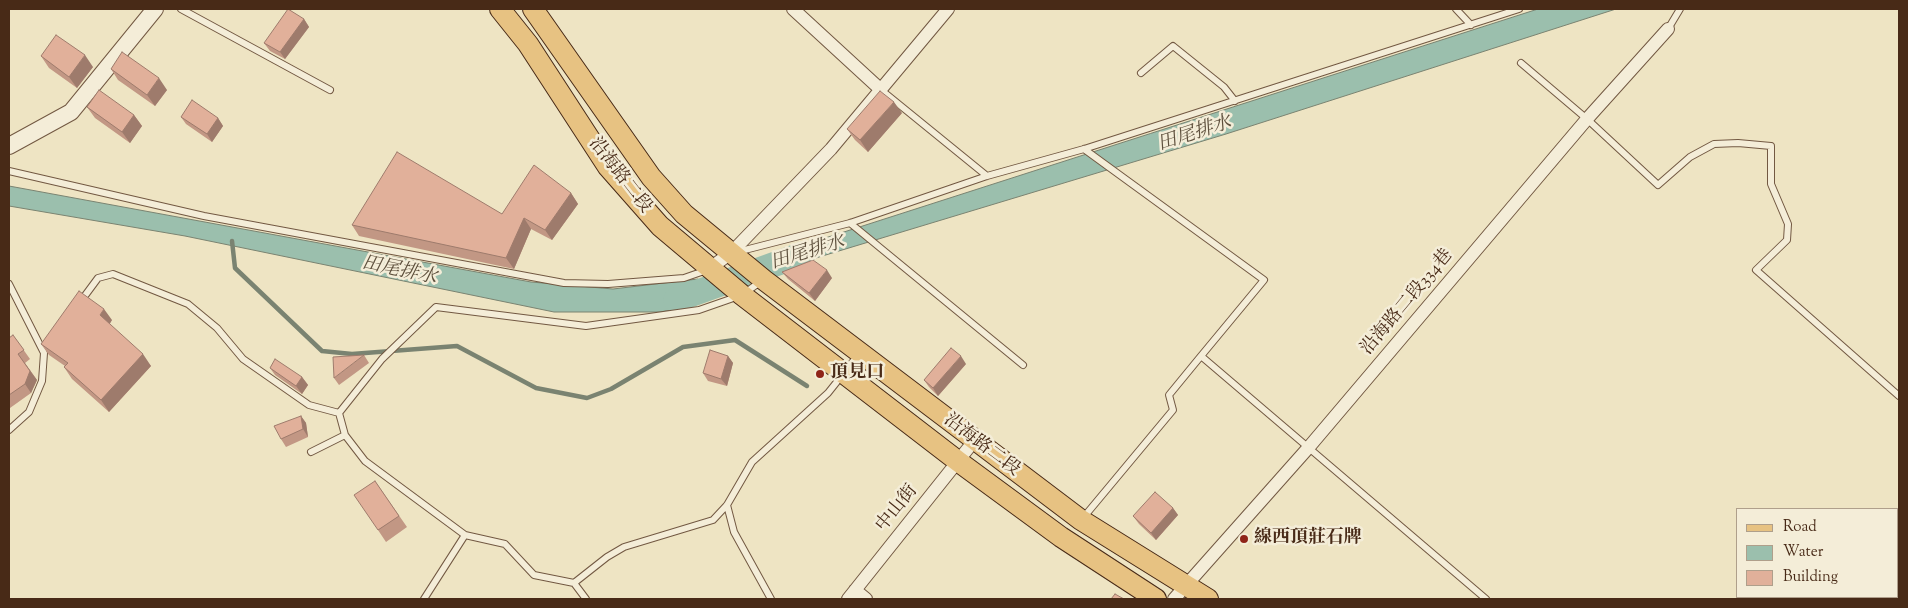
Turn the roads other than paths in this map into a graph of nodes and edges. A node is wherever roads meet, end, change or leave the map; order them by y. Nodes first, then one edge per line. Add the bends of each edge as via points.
1 (155, 9) edge
2 (181, 9) edge
3 (500, 9) edge
4 (533, 9) edge
5 (793, 9) edge
6 (948, 9) edge
7 (1456, 9) edge
8 (1519, 9) edge
9 (1680, 9) edge
10 (1471, 24) junction
11 (1668, 29) joint
12 (1521, 63) dead end
13 (1141, 73) dead end
14 (330, 90) dead end
15 (880, 90) junction
16 (1235, 101) junction
17 (1587, 120) junction
18 (9, 146) edge
19 (1084, 149) junction
20 (9, 171) edge
21 (987, 176) junction
22 (850, 223) junction
23 (731, 253) junction
24 (710, 268) junction
25 (764, 280) junction
26 (9, 284) edge
27 (742, 295) junction
28 (76, 308) edge
29 (49, 346) edge
30 (44, 353) junction
31 (860, 353) junction
32 (1201, 356) junction
33 (1023, 365) dead end
34 (845, 373) junction
35 (1899, 396) edge
36 (339, 413) junction
37 (9, 430) edge
38 (345, 436) junction
39 (974, 441) junction
40 (1309, 447) junction
41 (311, 452) dead end
42 (959, 462) junction
43 (727, 506) junction
44 (1081, 520) junction
45 (465, 535) junction
46 (574, 583) junction
47 (1180, 593) edge
48 (852, 595) edge
49 (424, 599) edge
50 (586, 599) edge
51 (771, 599) edge
52 (866, 599) edge
53 (1156, 599) edge
54 (1208, 599) edge
55 (1486, 599) edge

1 - 18 street via 71,112
2 - 14 lane
3 - 24 main road, 沿海路二段 via 528,44 608,167 660,226
4 - 23 main road, 沿海路二段 via 651,177 684,214
5 - 15 street
6 - 15 street
7 - 10 lane
8 - 10 lane
9 - 11 lane
10 - 16 lane
11 - 17 street, 沿海路二段334巷
12 - 17 lane
13 - 16 lane via 1173,46 1224,87
15 - 21 lane
15 - 23 street via 831,148
16 - 19 lane
17 - 35 lane via 1658,185 1702,148 1738,143 1771,146 1772,184 1788,224 1786,240 1756,270
17 - 40 street, 沿海路二段334巷
19 - 21 lane
19 - 32 lane via 1264,280
20 - 24 lane via 204,216 564,283 608,284 684,278
21 - 22 lane
22 - 23 lane
22 - 33 lane
23 - 24 street
23 - 25 main road, 沿海路二段
24 - 27 main road, 沿海路二段
25 - 27 lane
25 - 31 main road, 沿海路二段
26 - 30 lane
27 - 34 main road, 沿海路二段
27 - 36 lane via 698,310 586,326 436,307 382,359
28 - 36 lane via 98,278 113,274 188,304 217,328 242,359 309,405
29 - 30 lane
30 - 37 lane via 42,381 29,412
31 - 34 lane
31 - 39 main road, 沿海路二段
32 - 40 lane
32 - 44 lane via 1169,395 1173,410
34 - 42 main road, 沿海路二段
34 - 43 lane via 828,393 752,462
36 - 38 lane
38 - 41 lane
38 - 45 lane via 365,461
39 - 42 street, 中山街
39 - 44 main road, 沿海路二段
40 - 47 street, 沿海路二段334巷
40 - 55 lane
42 - 48 street, 中山街
42 - 53 main road, 沿海路二段 via 1061,537
43 - 46 lane via 712,520 624,547
43 - 51 lane via 734,532
44 - 47 main road, 沿海路二段
45 - 46 lane via 505,544 534,575
45 - 49 lane
46 - 50 lane
47 - 54 main road, 沿海路二段
48 - 52 street

